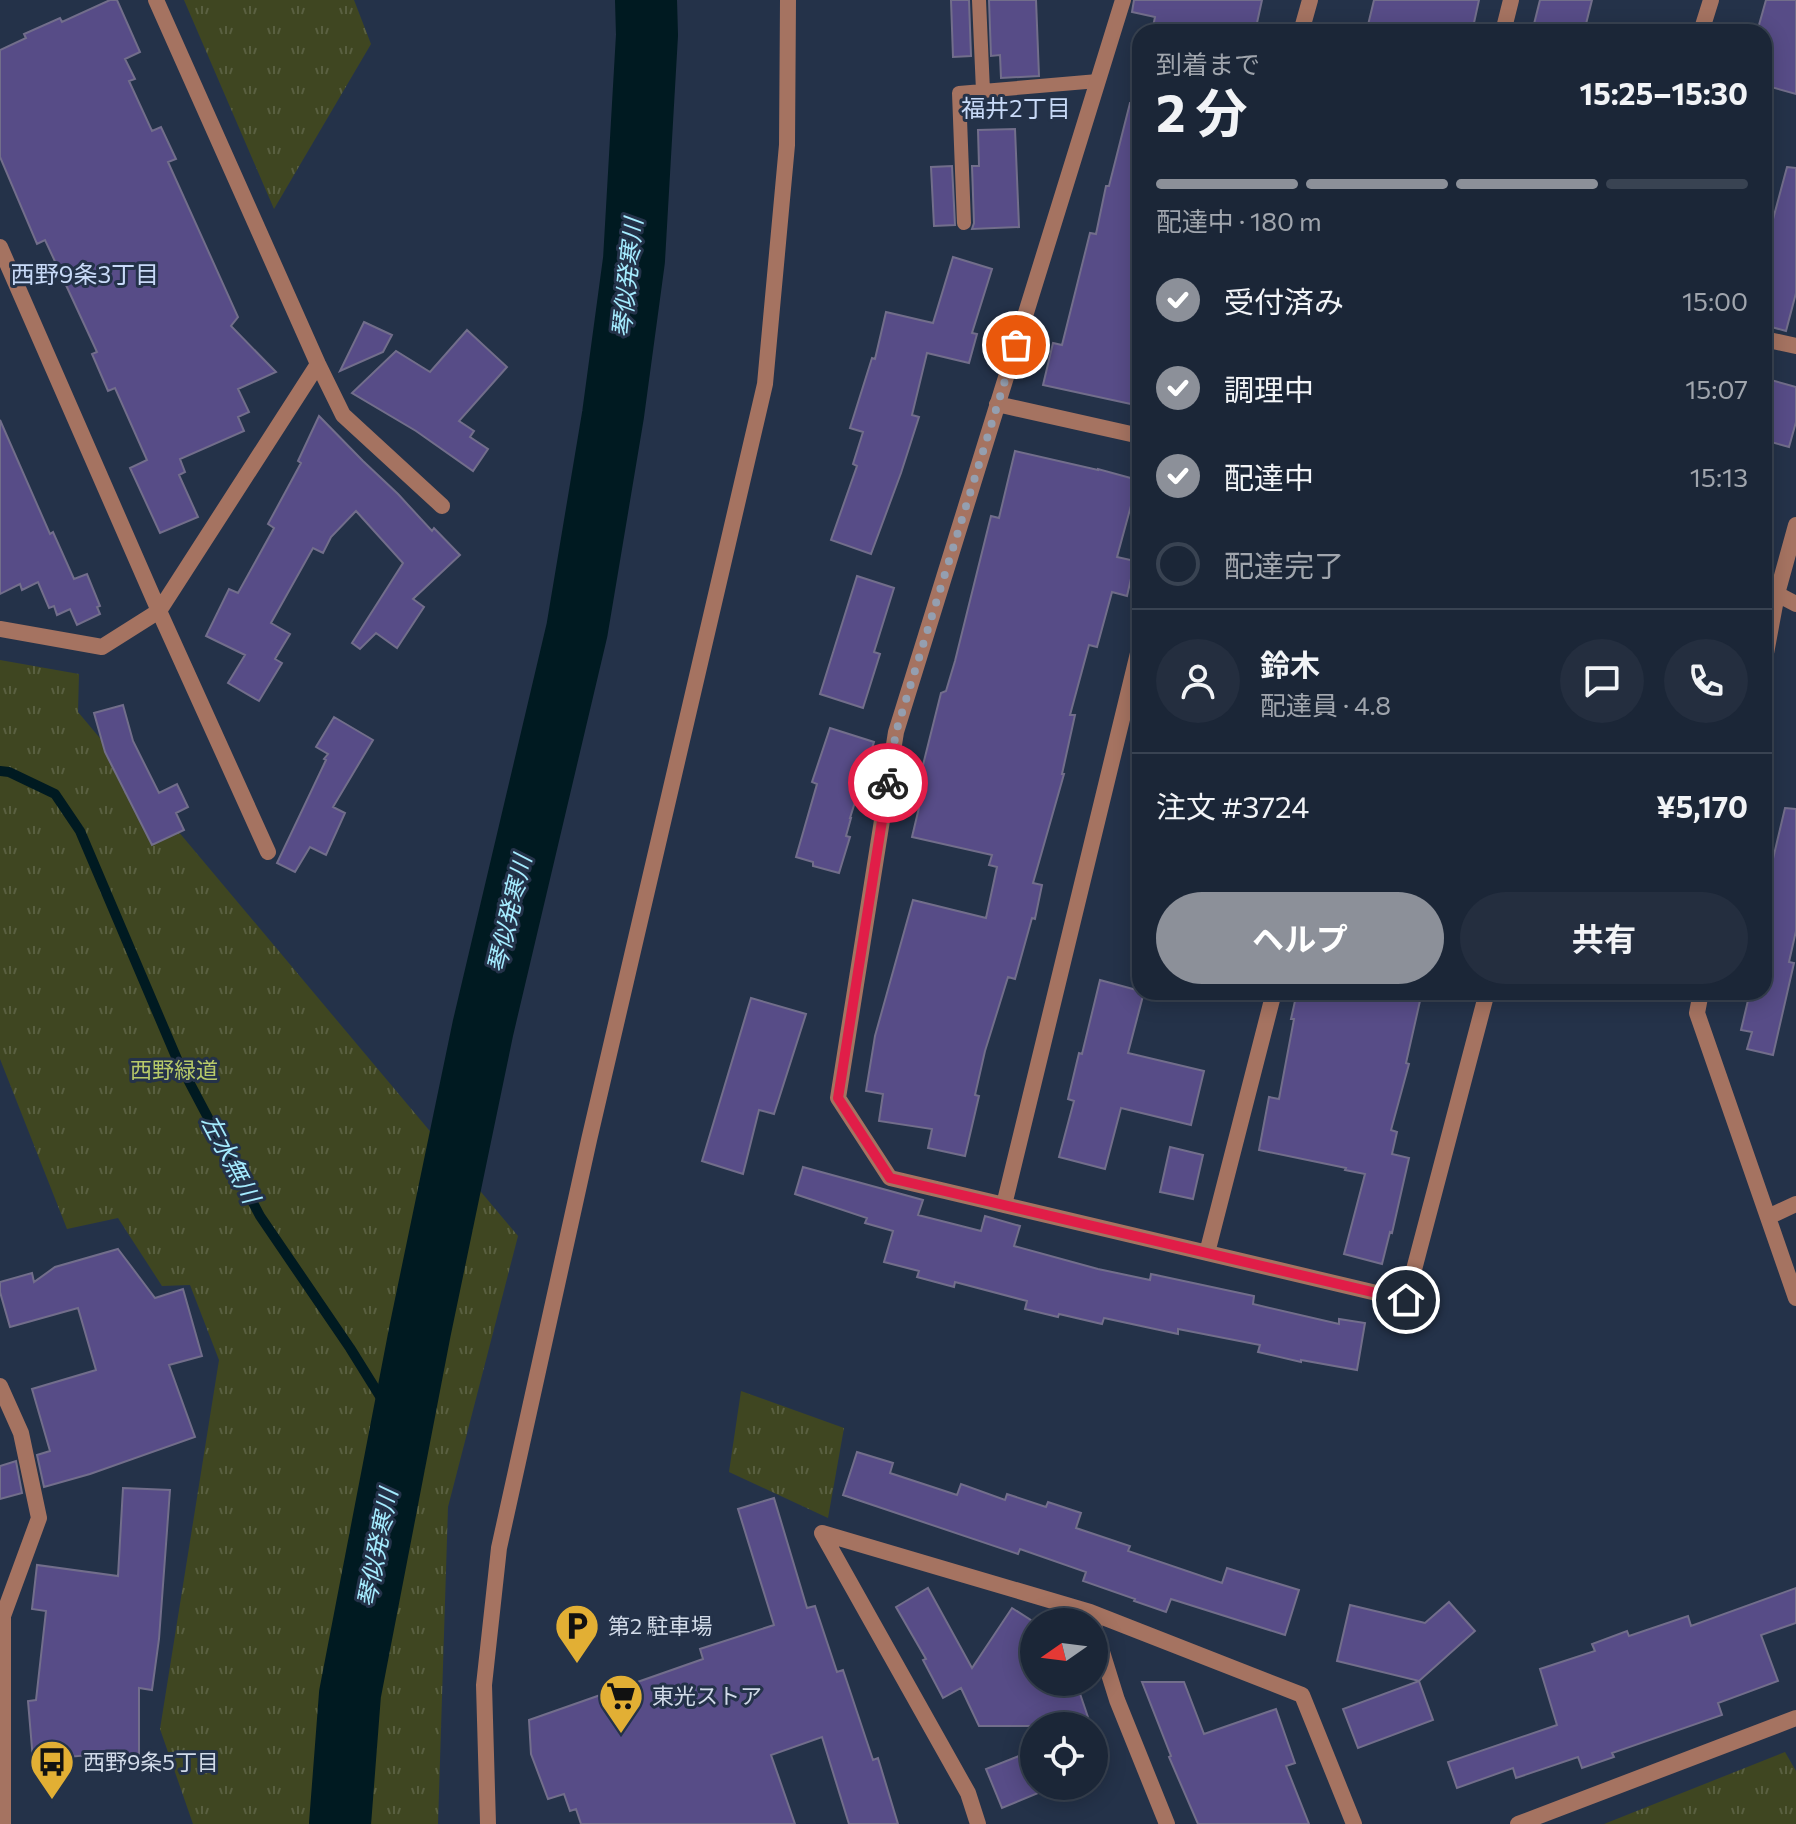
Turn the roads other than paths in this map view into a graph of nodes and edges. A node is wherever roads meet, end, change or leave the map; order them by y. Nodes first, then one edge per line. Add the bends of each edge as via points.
1 (156, 0) edge
2 (788, 0) edge
3 (979, 0) edge
4 (1123, 0) edge
5 (1310, 0) edge
6 (1511, 0) edge
7 (1711, 0) edge
8 (1303, 24) edge
9 (1505, 24) edge
10 (1704, 24) edge
11 (1098, 81) junction
12 (983, 91) junction
13 (964, 223) dead end
14 (0, 247) edge
15 (1772, 341) edge
16 (1796, 346) edge
17 (318, 364) junction
18 (997, 404) junction
19 (1132, 434) edge
20 (442, 506) dead end
21 (1796, 525) edge
22 (1772, 590) edge
23 (1772, 593) edge
24 (1796, 604) edge
25 (159, 611) junction
26 (0, 629) edge
27 (1132, 679) edge
28 (268, 852) dead end
29 (1272, 1000) edge
30 (1485, 1000) edge
31 (1699, 1000) edge
32 (1796, 1204) edge
33 (1004, 1205) junction
34 (1768, 1217) junction
35 (1207, 1253) junction
36 (1796, 1298) edge
37 (0, 1386) edge
38 (1055, 1608) edge
39 (1108, 1626) edge
40 (1108, 1671) edge
41 (1796, 1718) edge
42 (3, 1824) edge
43 (488, 1824) edge
44 (978, 1824) edge
45 (1167, 1824) edge
46 (1354, 1824) edge
47 (1518, 1824) edge

1 - 17 street
2 - 43 street via 787,145 765,384 499,1548 484,1685
3 - 12 lane
4 - 11 street
5 - 8 street
6 - 9 street
7 - 10 street
11 - 12 lane
11 - 18 street
12 - 13 lane via 959,93
14 - 25 street
15 - 16 street
17 - 20 street via 343,415
17 - 25 street
18 - 19 street
18 - 33 street via 896,732 838,1098 890,1178
21 - 22 street
23 - 24 street
25 - 26 street via 102,647
25 - 28 street
27 - 33 street
29 - 35 street
30 - 35 street via 1406,1300
31 - 34 street via 1697,1013
32 - 34 street
33 - 35 street
34 - 36 street
37 - 42 street via 21,1433 39,1518 3,1616
38 - 44 street via 822,1533 968,1793
39 - 46 street via 1302,1695
40 - 45 street
41 - 47 street

